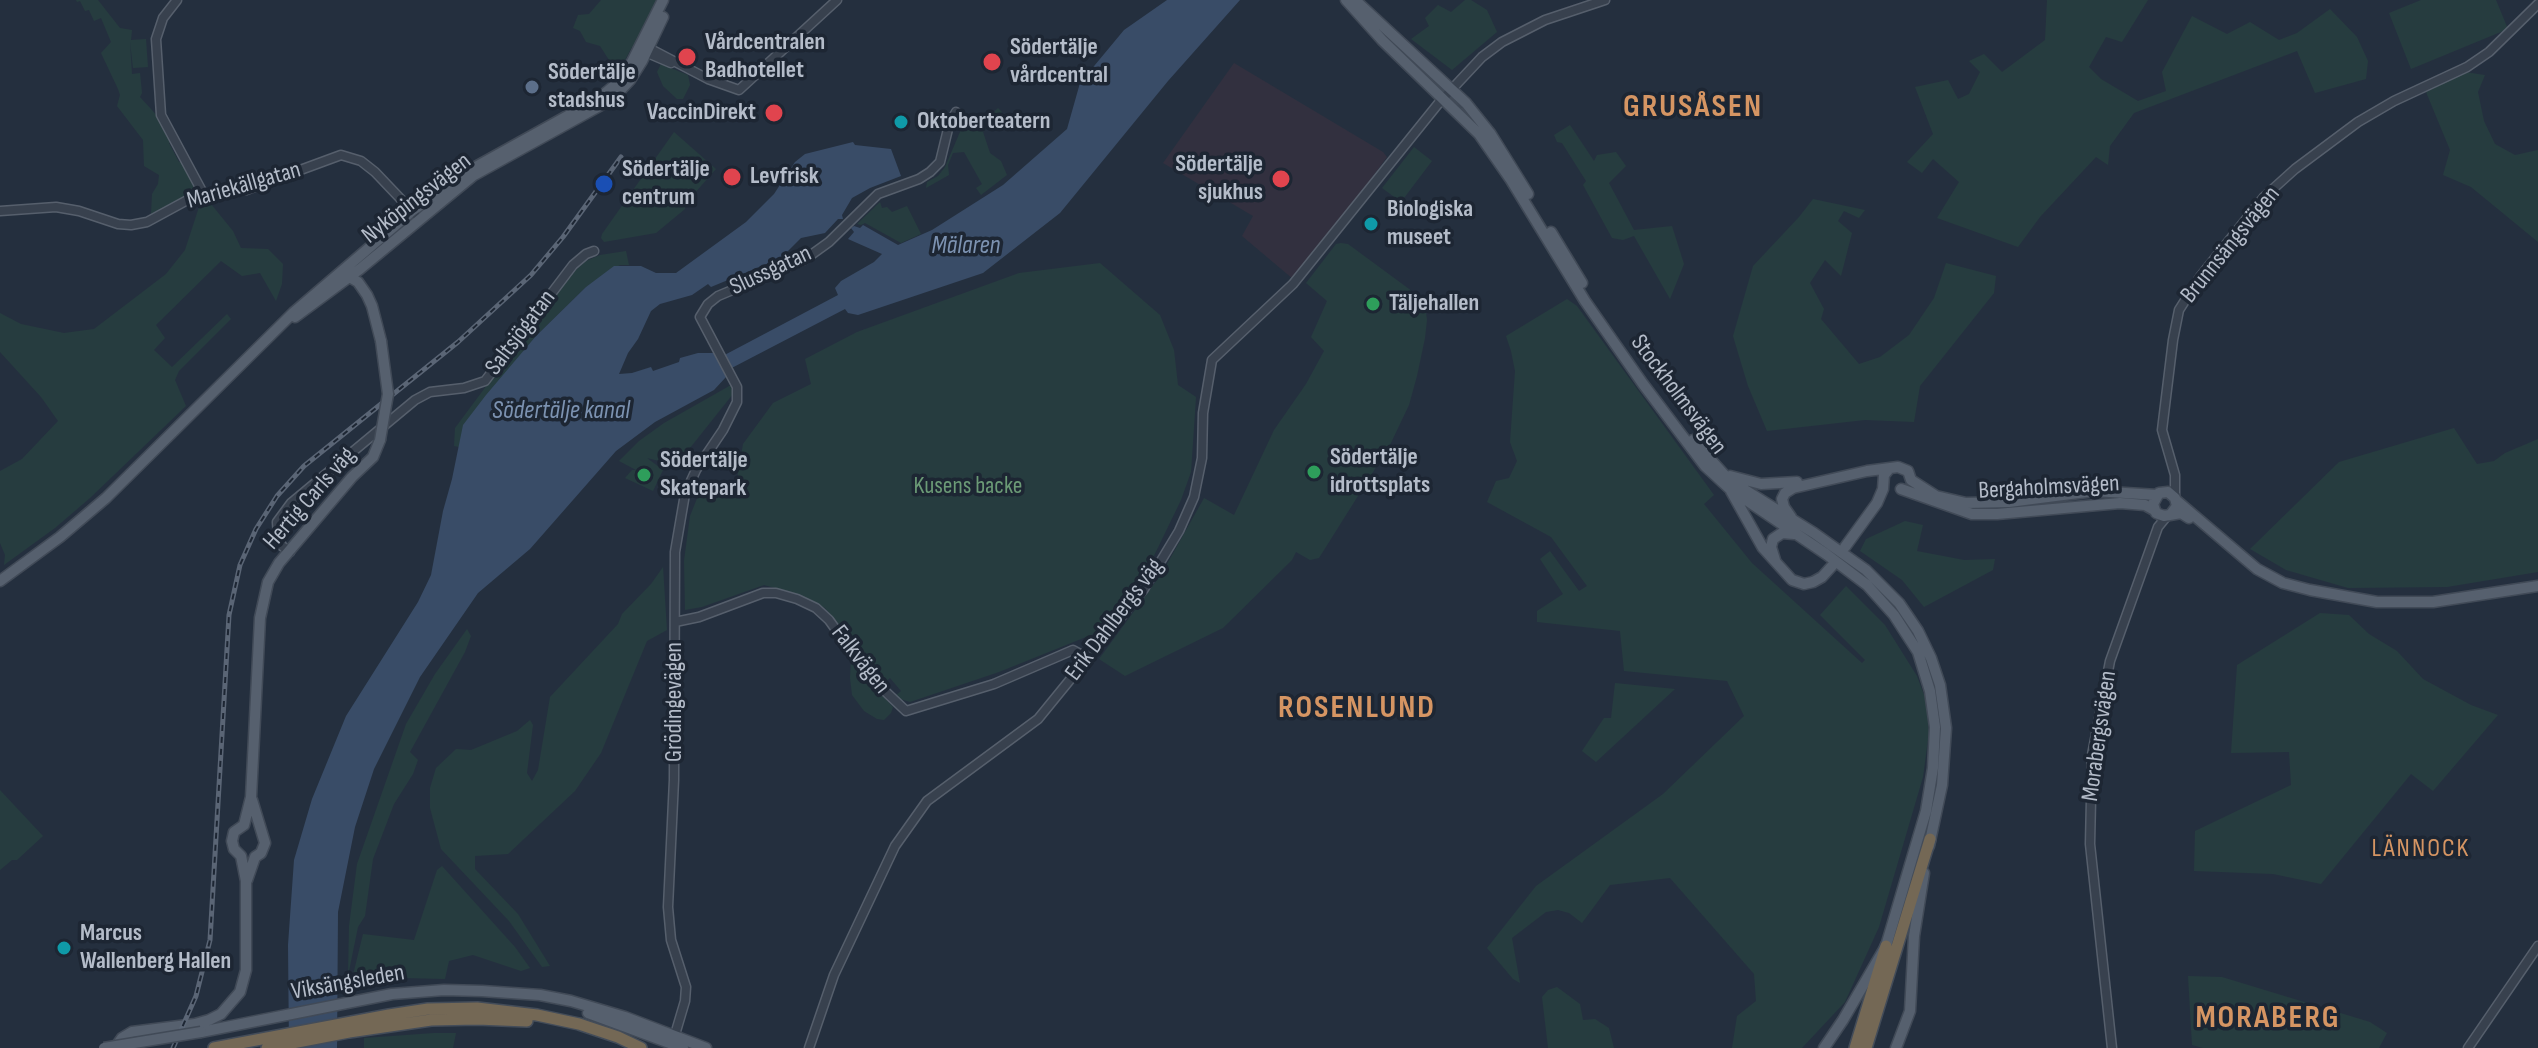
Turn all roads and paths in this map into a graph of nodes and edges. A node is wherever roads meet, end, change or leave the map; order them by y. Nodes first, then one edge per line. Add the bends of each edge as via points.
1 (177, 0) edge
2 (663, 0) edge
3 (670, 0) edge
4 (837, 0) edge
5 (1346, 0) edge
6 (1355, 0) edge
7 (1605, 0) edge
8 (2538, 4) edge
9 (644, 48) junction
10 (1452, 89) junction
11 (1444, 98) junction
12 (956, 112) dead end
13 (204, 195) junction
14 (0, 211) edge
15 (412, 211) junction
16 (420, 221) junction
17 (594, 251) dead end
18 (357, 264) junction
19 (336, 274) junction
20 (350, 277) junction
21 (361, 287) junction
22 (377, 323) junction
23 (281, 326) junction
24 (719, 355) joint
25 (1889, 469) junction
26 (1719, 470) junction
27 (1861, 473) junction
28 (2175, 475) junction
29 (1911, 480) junction
30 (1823, 482) junction
31 (1890, 486) junction
32 (1730, 489) junction
33 (2160, 494) junction
34 (2176, 499) junction
35 (2162, 513) junction
36 (1795, 521) junction
37 (2205, 526) junction
38 (1797, 535) junction
39 (1845, 547) dead end
40 (290, 552) junction
41 (1832, 566) dead end
42 (1780, 568) junction
43 (1, 580) edge
44 (2538, 586) edge
45 (675, 622) junction
46 (1088, 658) junction
47 (251, 797) junction
48 (244, 825) junction
49 (261, 830) junction
50 (1930, 839) junction
51 (241, 856) junction
52 (255, 857) junction
53 (246, 881) junction
54 (1886, 946) junction
55 (2538, 946) edge
56 (537, 1019) junction
57 (389, 1020) junction
58 (141, 1031) junction
59 (201, 1032) junction
60 (673, 1039) junction
61 (104, 1048) edge
62 (115, 1048) edge
63 (126, 1048) edge
64 (214, 1048) edge
65 (267, 1048) edge
66 (624, 1048) edge
67 (641, 1048) edge
68 (683, 1048) edge
69 (706, 1048) edge
70 (809, 1048) edge
71 (1824, 1048) edge
72 (1855, 1048) edge
73 (1866, 1048) edge
74 (1896, 1048) edge
75 (2112, 1048) edge
76 (2468, 1048) edge

1 - 13 street via 156,39 161,115
2 - 9 main road
3 - 9 main road
4 - 9 street via 739,90
5 - 11 main road, Stockholmsvägen
6 - 10 main road, Stockholmsvägen
7 - 10 street, Erik Dahlbergs väg via 1545,20 1502,42
8 - 28 street, Brunnsängsvägen via 2467,67 2358,122 2295,169 2264,197 2200,277 2179,310 2173,340 2162,430
9 - 15 main road, Nyköpingsvägen via 598,99 470,170
9 - 16 main road, Nyköpingsvägen via 630,80 612,99 474,175
10 - 11 street, Erik Dahlbergs väg
10 - 26 main road, Stockholmsvägen via 1490,133 1610,327
11 - 32 main road, Stockholmsvägen via 1500,163 1643,384 1696,456
11 - 46 street, Erik Dahlbergs väg via 1293,284 1212,360 1194,497 1144,589
12 - 24 street, Slussgatan via 940,162 919,179 878,194 804,260 713,300 700,317
13 - 14 street, Mariekällgatan via 131,225 56,207
13 - 15 street, Mariekällgatan via 246,190 341,155 375,172
15 - 16 street, Mariekällgatan
15 - 18 main road, Nyköpingsvägen
16 - 18 main road, Nyköpingsvägen
17 - 40 street, Saltsjögatan via 573,265 485,381 415,400 291,503 277,522 282,546
18 - 19 main road, Nyköpingsvägen
18 - 20 main road, Nyköpingsvägen
18 - 21 main road, Hertig Carls väg
19 - 20 main road
19 - 23 main road, Nyköpingsvägen
20 - 21 main road, Hertig Carls väg
20 - 22 main road, Hertig Carls väg
20 - 23 main road, Nyköpingsvägen
21 - 22 main road, Hertig Carls väg
22 - 40 main road, Hertig Carls väg, bridge via 388,394 380,440 373,457
23 - 43 main road, Nyköpingsvägen via 106,498
24 - 45 street, Grödingevägen via 737,387 737,402 685,494 677,530
25 - 27 main road
25 - 29 main road, Bergaholmsvägen via 1903,467
25 - 31 main road via 1884,475
26 - 30 main road via 1761,484
26 - 36 main road, Stockholmsvägen
27 - 30 main road
27 - 31 main road, Bergaholmsvägen
28 - 33 street
28 - 34 street, Brunnsängsvägen
29 - 31 main road
29 - 33 main road, Bergaholmsvägen via 1936,496 1966,503 2094,491
30 - 36 main road via 1785,493 1782,503
31 - 35 main road, Bergaholmsvägen via 1972,514 2120,503
31 - 39 main road
32 - 38 main road, Stockholmsvägen
32 - 42 main road
33 - 34 main road via 2168,492
33 - 35 main road via 2153,504
34 - 35 main road via 2176,508
34 - 37 main road, Bergaholmsvägen
35 - 37 main road, Bergaholmsvägen via 2181,513
35 - 75 street, Morabergsvägen via 2110,661 2091,764 2091,856
36 - 50 main road, Stockholmsvägen via 1878,581 1925,644 1940,685 1946,728 1942,785
37 - 44 main road, Bergaholmsvägen via 2257,569 2283,583 2344,598 2433,602
38 - 42 main road via 1782,533 1773,539 1772,552
38 - 54 main road, Stockholmsvägen via 1844,566 1885,604 1918,652 1930,691 1935,727 1930,789
40 - 47 main road, Hertig Carls väg via 268,582 260,618
41 - 42 main road via 1804,584
45 - 46 street, Falkvägen via 763,593 797,599 829,620 869,676 906,711 994,684 1073,650
45 - 60 street, Grödingevägen via 668,907 671,940 686,987
46 - 70 street, Erik Dahlbergs väg via 1038,719 927,801 895,846 834,975
47 - 48 main road, Hertig Carls väg
47 - 49 main road, Hertig Carls väg
48 - 49 main road
48 - 51 main road, Hertig Carls väg via 232,841
49 - 52 main road, Hertig Carls väg via 265,847
50 - 73 highway
50 - 74 main road, Stockholmsvägen via 1916,918 1910,1011
51 - 52 main road
51 - 53 main road, Hertig Carls väg
52 - 53 main road, Hertig Carls väg
53 - 58 main road, Hertig Carls väg via 246,970 240,992 209,1020
54 - 71 main road, Stockholmsvägen
54 - 72 highway
55 - 76 street
56 - 57 highway via 498,1014
56 - 66 highway
56 - 67 highway via 579,1024
57 - 64 highway
57 - 65 highway
58 - 62 main road, Hertig Carls väg via 122,1038
58 - 63 main road
59 - 60 main road, Viksängsleden via 392,994 444,990 503,993 599,1009
59 - 61 main road, bridge
59 - 63 main road, bridge
60 - 68 main road, Viksängsleden
60 - 69 main road, Viksängsleden

